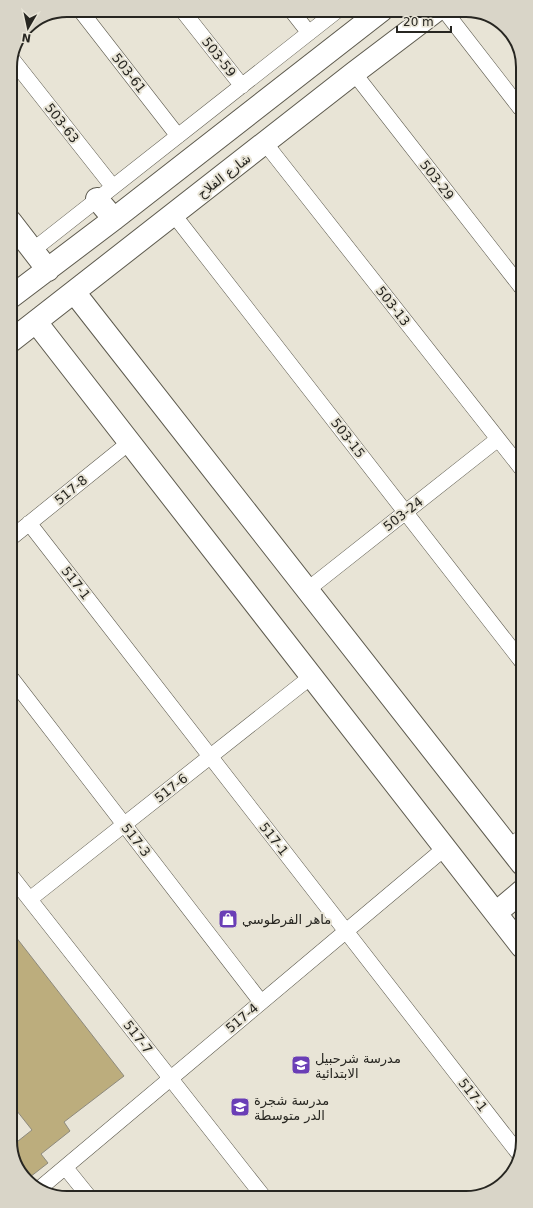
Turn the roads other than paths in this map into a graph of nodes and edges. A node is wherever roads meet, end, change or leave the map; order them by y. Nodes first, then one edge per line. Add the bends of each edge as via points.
1 (85, 17) edge
2 (188, 17) edge
3 (296, 17) edge
4 (329, 17) edge
5 (373, 17) edge
6 (428, 17) edge
7 (449, 17) edge
8 (309, 33) junction
9 (17, 66) edge
10 (354, 73) junction
11 (242, 86) junction
12 (516, 103) edge
13 (178, 136) junction
14 (265, 143) junction
15 (105, 193) junction
16 (174, 215) junction
17 (114, 219) junction
18 (17, 231) edge
19 (33, 250) junction
20 (48, 270) junction
21 (516, 281) edge
22 (17, 291) edge
23 (74, 292) junction
24 (36, 322) junction
25 (17, 336) edge
26 (498, 439) junction
27 (130, 442) junction
28 (516, 462) edge
29 (405, 512) junction
30 (30, 523) junction
31 (17, 533) edge
32 (307, 590) junction
33 (516, 654) edge
34 (312, 676) junction
35 (17, 685) edge
36 (210, 756) junction
37 (124, 824) junction
38 (515, 842) edge
39 (445, 848) junction
40 (17, 884) edge
41 (516, 896) edge
42 (30, 899) junction
43 (496, 913) junction
44 (346, 931) junction
45 (516, 940) edge
46 (261, 1002) junction
47 (170, 1078) junction
48 (515, 1149) edge
49 (65, 1167) junction
50 (44, 1185) edge
51 (84, 1191) edge
52 (259, 1191) edge

1 - 13 street, 503-61
2 - 11 street, 503-59
3 - 8 street
4 - 8 street
5 - 17 street
6 - 10 street, شارع الفلاح
7 - 12 street
8 - 11 street
9 - 15 street, 503-63
10 - 14 street, شارع الفلاح
10 - 21 street, 503-29
11 - 13 street
13 - 15 street
14 - 16 street, شارع الفلاح
14 - 26 street, 503-13
15 - 17 street
15 - 19 street
16 - 23 street, شارع الفلاح
16 - 29 street, 503-15
17 - 20 street
18 - 19 street
19 - 20 street
20 - 22 street
23 - 24 street, شارع الفلاح
23 - 32 street
24 - 25 street, شارع الفلاح
24 - 27 street
26 - 28 street, 503-13
26 - 29 street, 503-24
27 - 30 street, 517-8
27 - 34 street
29 - 32 street, 503-24
29 - 33 street, 503-15
30 - 31 street, 517-8
30 - 36 street, 517-1
32 - 38 street
34 - 36 street, 517-6
34 - 39 street
35 - 37 street, 517-3
36 - 37 street, 517-6
36 - 44 street, 517-1
37 - 42 street, 517-6
37 - 46 street, 517-3
39 - 43 street
39 - 44 street, 517-4
40 - 42 street, 517-7
41 - 43 street
42 - 47 street, 517-7
43 - 45 street
44 - 46 street, 517-4
44 - 48 street, 517-1
46 - 47 street, 517-4
47 - 49 street, 517-4
47 - 52 street, 517-7
49 - 50 street, 517-4
49 - 51 street

